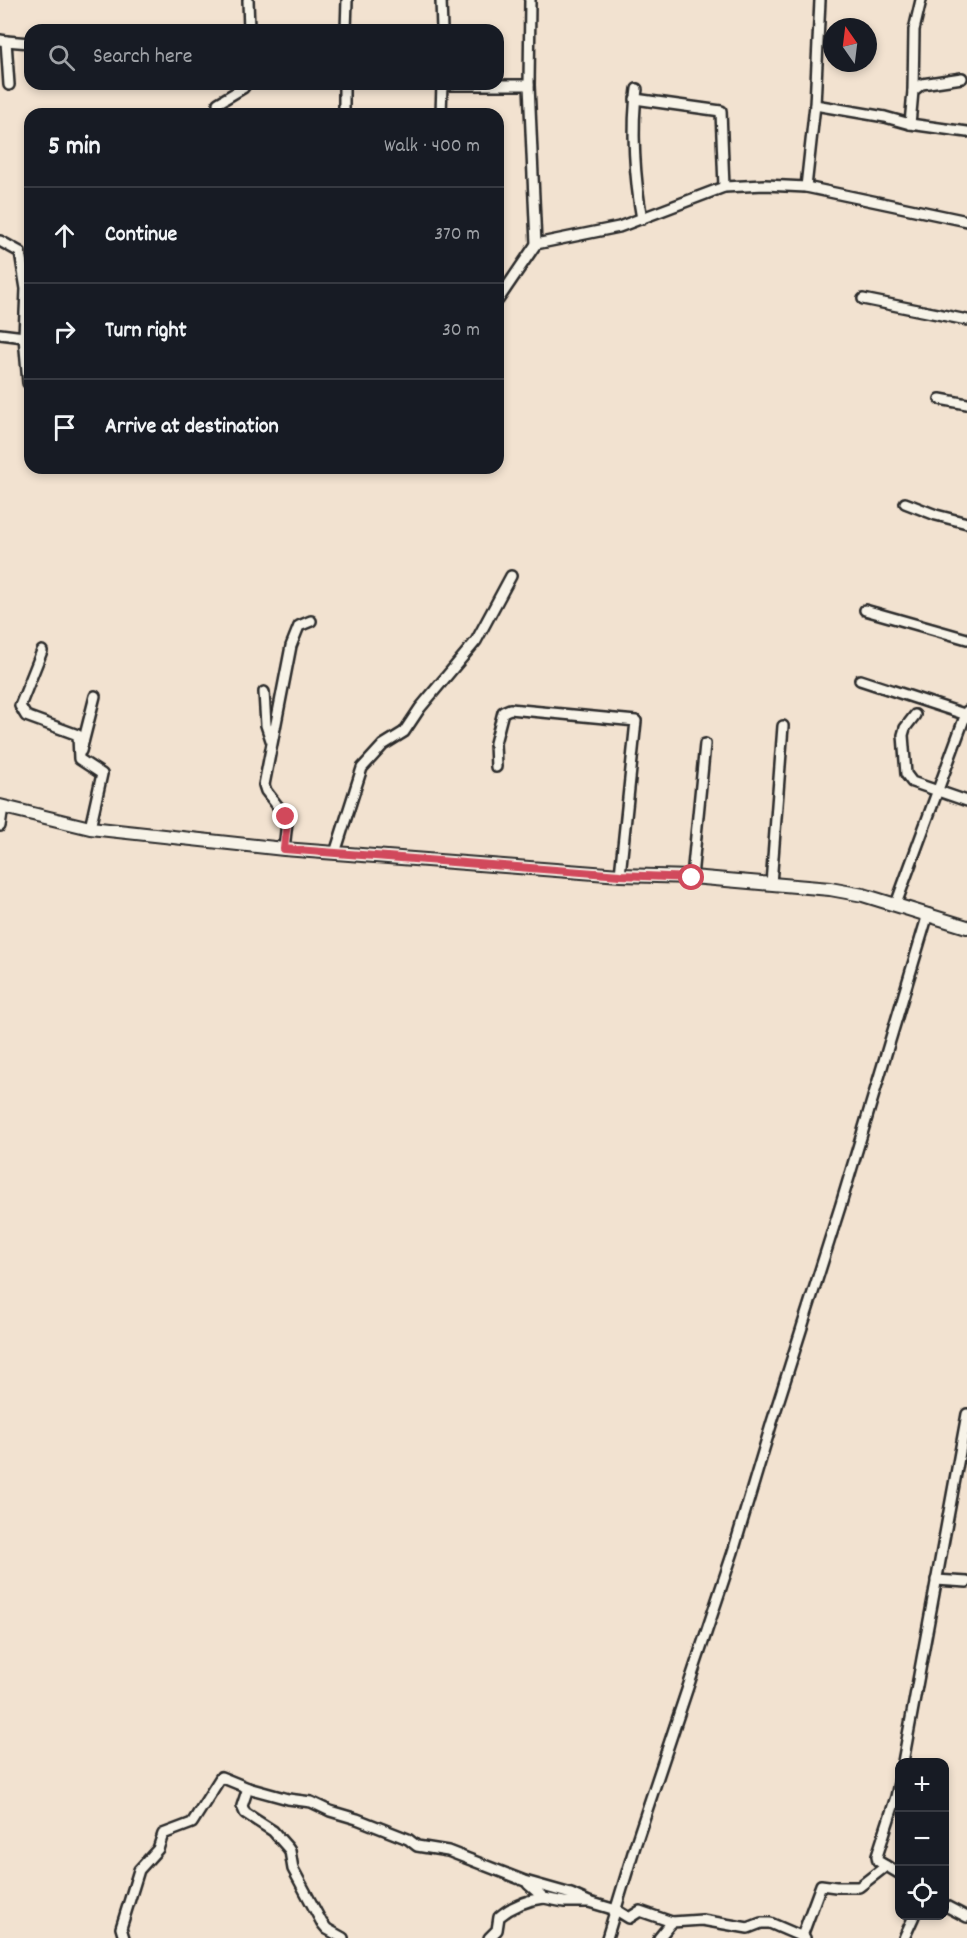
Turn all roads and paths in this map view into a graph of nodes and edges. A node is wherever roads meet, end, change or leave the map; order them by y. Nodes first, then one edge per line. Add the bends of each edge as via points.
1 (248, 0) edge
2 (348, 0) edge
3 (441, 0) edge
4 (530, 0) edge
5 (820, 0) edge
6 (921, 0) edge
7 (249, 24) edge
8 (346, 24) edge
9 (442, 24) edge
10 (3, 40) edge
11 (24, 42) edge
12 (962, 78) dead end
13 (9, 85) dead end
14 (504, 85) edge
15 (529, 86) junction
16 (240, 90) edge
17 (344, 90) edge
18 (442, 90) edge
19 (913, 91) junction
20 (218, 103) dead end
21 (815, 105) junction
22 (344, 108) edge
23 (441, 108) edge
24 (910, 124) junction
25 (967, 132) edge
26 (806, 187) junction
27 (724, 188) junction
28 (642, 219) junction
29 (967, 221) edge
30 (0, 241) edge
31 (536, 244) junction
32 (24, 251) edge
33 (21, 252) junction
34 (24, 268) edge
35 (504, 291) edge
36 (863, 299) dead end
37 (967, 320) edge
38 (0, 334) edge
39 (24, 337) edge
40 (940, 399) dead end
41 (967, 404) edge
42 (906, 503) dead end
43 (967, 522) edge
44 (511, 576) dead end
45 (865, 610) dead end
46 (310, 621) dead end
47 (967, 639) edge
48 (42, 651) dead end
49 (860, 680) dead end
50 (264, 692) dead end
51 (95, 696) dead end
52 (967, 713) edge
53 (915, 715) dead end
54 (783, 726) dead end
55 (272, 741) junction
56 (705, 744) dead end
57 (79, 759) junction
58 (496, 767) dead end
59 (938, 790) junction
60 (967, 801) edge
61 (2, 807) edge
62 (0, 826) edge
63 (90, 828) junction
64 (284, 849) junction
65 (335, 853) junction
66 (620, 875) junction
67 (692, 878) junction
68 (771, 884) junction
69 (896, 904) junction
70 (928, 914) junction
71 (967, 927) edge
72 (967, 1414) edge
73 (936, 1580) junction
74 (967, 1582) edge
75 (904, 1758) edge
76 (248, 1788) junction
77 (895, 1800) edge
78 (886, 1866) junction
79 (895, 1871) edge
80 (525, 1881) junction
81 (544, 1898) junction
82 (589, 1902) junction
83 (949, 1907) edge
84 (616, 1910) junction
85 (967, 1917) edge
86 (912, 1920) edge
87 (672, 1922) junction
88 (803, 1937) edge
89 (124, 1938) edge
90 (343, 1938) edge
91 (489, 1938) edge
92 (607, 1938) edge
93 (659, 1938) edge
94 (904, 1938) edge

1 - 7 street
2 - 8 street
3 - 9 street
4 - 15 street
5 - 21 street
6 - 19 street via 914,30
10 - 11 street
10 - 13 street
12 - 19 street via 921,84
14 - 15 street
15 - 31 street
16 - 20 street
17 - 22 street
18 - 23 street
19 - 24 street
21 - 24 street
21 - 26 street
24 - 25 street
26 - 27 street
26 - 29 street
27 - 28 street
27 - 28 street via 721,111 636,94 634,139
28 - 31 street
30 - 33 street
31 - 35 street
32 - 33 street
33 - 34 street
36 - 37 street
38 - 39 street
40 - 41 street
42 - 43 street
44 - 65 street via 476,641 404,732 383,745 362,768
45 - 47 street
46 - 55 street via 299,626 291,646
48 - 57 street via 20,706 26,716 78,735
49 - 52 street
50 - 55 street via 266,725
51 - 57 street
52 - 59 street
53 - 59 street via 903,735 906,774 912,782
54 - 68 street
55 - 64 street via 264,785 286,817
56 - 67 street
57 - 63 street via 102,774
58 - 66 street via 495,743 506,710 636,721
59 - 60 street
59 - 69 street
61 - 62 street
61 - 63 main road
63 - 64 main road
64 - 65 main road
65 - 66 main road
66 - 67 main road
67 - 68 main road
68 - 69 main road via 830,889
69 - 70 main road
70 - 71 main road
70 - 84 street via 733,1552
72 - 73 street
73 - 74 street
73 - 75 street
76 - 80 street via 311,1802 408,1839 417,1846 448,1851
76 - 89 street via 221,1777 192,1823 163,1834 158,1849 139,1870 121,1928
76 - 90 street via 242,1806 245,1814 284,1841 290,1851 292,1869 322,1923
77 - 78 street via 877,1856 878,1862
78 - 79 street
78 - 88 street via 859,1887 821,1885
80 - 81 street
80 - 82 street
81 - 82 street
81 - 91 street via 506,1911
82 - 84 street
83 - 85 street
84 - 87 street via 629,1918 640,1911
84 - 92 street
86 - 94 street
87 - 88 street via 702,1920 748,1928 770,1923
87 - 93 street

